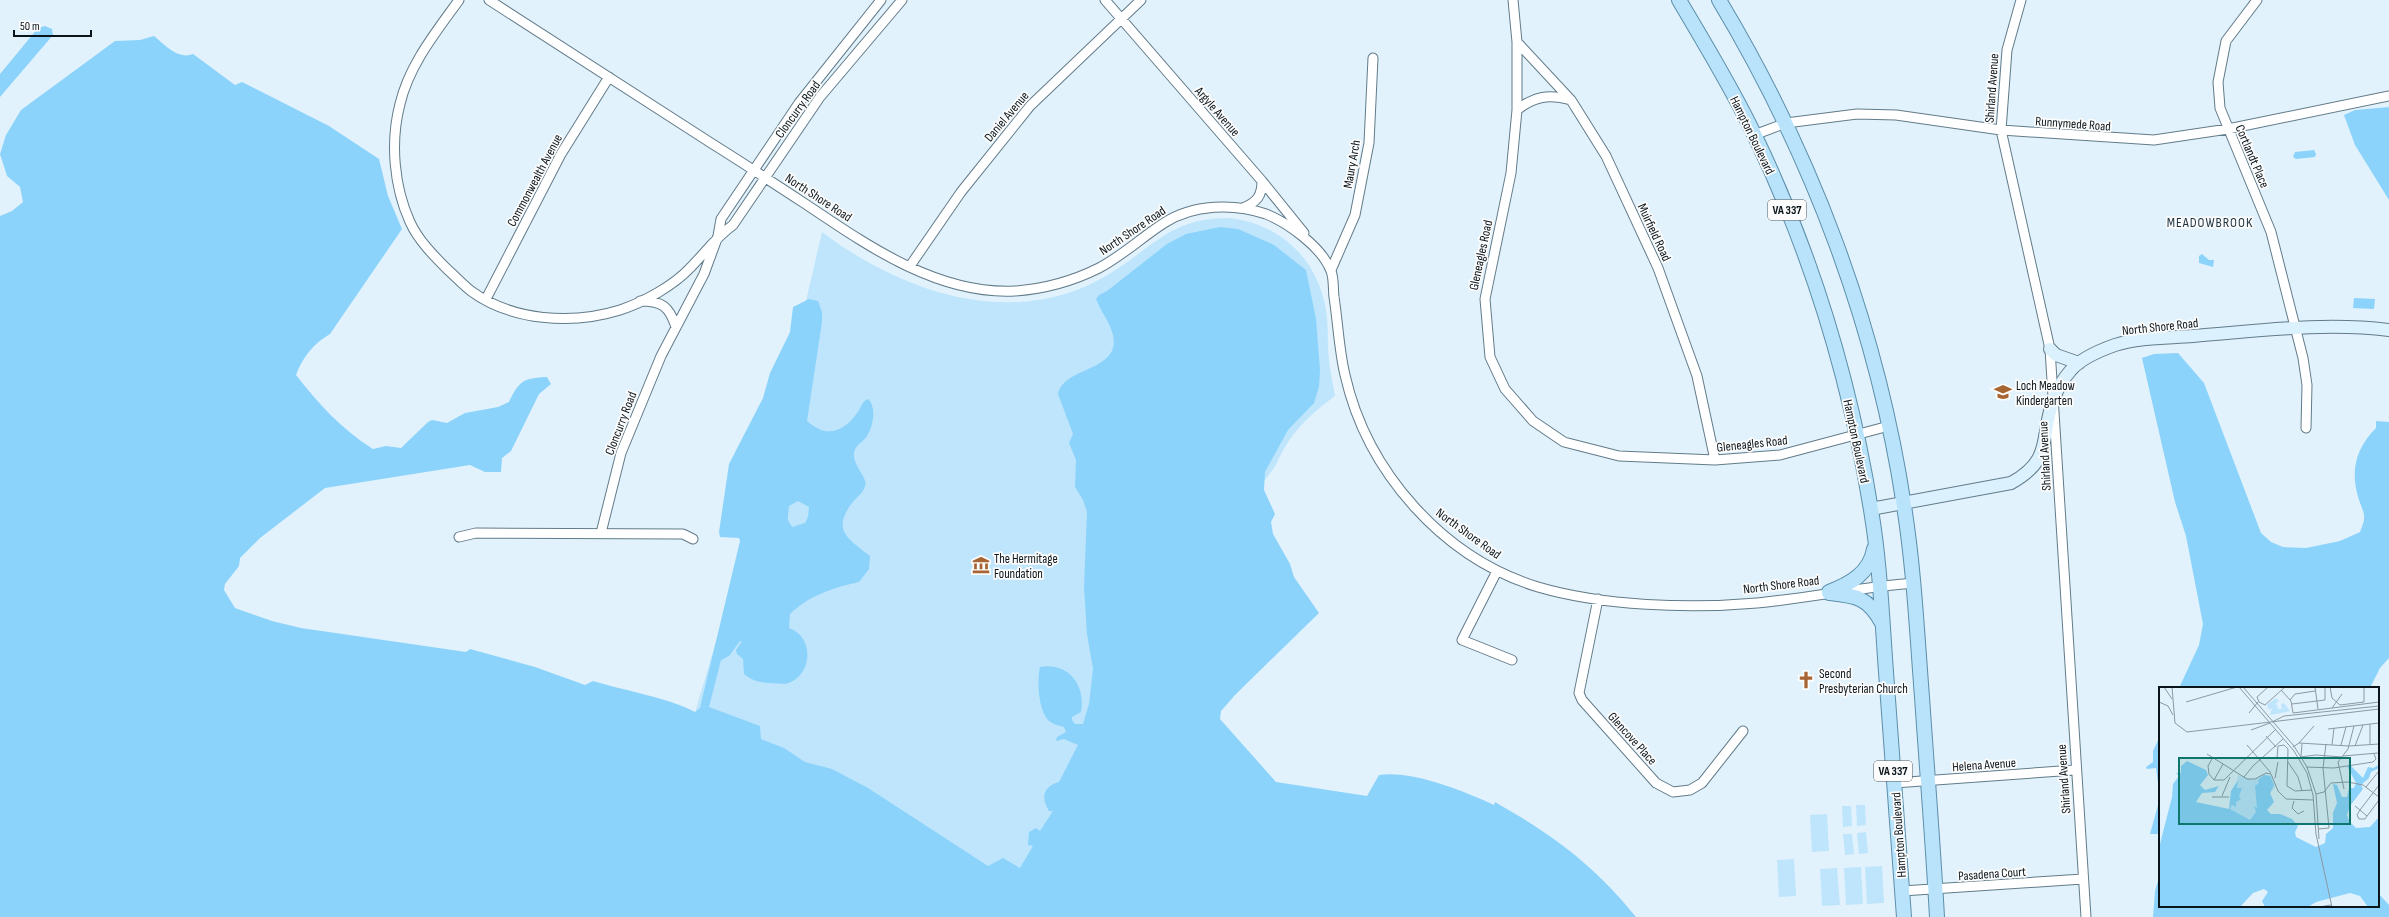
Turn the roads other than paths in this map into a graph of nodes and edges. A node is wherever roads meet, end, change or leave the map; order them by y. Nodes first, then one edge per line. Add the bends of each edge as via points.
1 (459, 0) edge
2 (489, 0) edge
3 (882, 0) edge
4 (902, 0) edge
5 (1105, 0) edge
6 (1141, 0) edge
7 (1513, 0) edge
8 (1679, 0) edge
9 (1719, 0) edge
10 (2021, 0) edge
11 (2257, 0) edge
12 (1121, 18) junction
13 (1517, 42) junction
14 (1373, 58) dead end
15 (609, 77) junction
16 (2389, 96) edge
17 (1571, 100) junction
18 (1516, 110) junction
19 (1786, 123) junction
20 (2228, 129) junction
21 (2001, 130) junction
22 (1754, 135) junction
23 (753, 169) junction
24 (764, 177) junction
25 (1262, 181) junction
26 (1243, 208) junction
27 (718, 236) junction
28 (1310, 241) junction
29 (910, 266) junction
30 (1331, 270) junction
31 (486, 299) junction
32 (638, 301) junction
33 (676, 328) junction
34 (2296, 328) junction
35 (2389, 330) edge
36 (2050, 349) junction
37 (2079, 363) junction
38 (2053, 399) junction
39 (1890, 426) junction
40 (2306, 428) dead end
41 (1857, 435) junction
42 (1715, 460) junction
43 (1904, 504) junction
44 (1871, 509) junction
45 (601, 532) junction
46 (459, 537) dead end
47 (694, 539) dead end
48 (1875, 541) junction
49 (1497, 570) junction
50 (1914, 584) junction
51 (1880, 586) junction
52 (1829, 592) junction
53 (1598, 599) junction
54 (1883, 625) junction
55 (1512, 660) dead end
56 (1743, 732) dead end
57 (2075, 770) junction
58 (1928, 781) junction
59 (1894, 783) junction
60 (2083, 879) junction
61 (1936, 890) junction
62 (1902, 891) junction
63 (1904, 917) edge
64 (1938, 917) edge
65 (2086, 917) edge

1 - 31 street via 424,50 400,104 395,135 395,167 410,223 428,249 471,291
2 - 15 street, North Shore Road
3 - 23 street, Cloncurry Road via 815,83
4 - 24 street, Cloncurry Road via 820,97
5 - 12 street, Argyle Avenue
6 - 12 street, Daniel Avenue
7 - 13 street, Gleneagles Road
8 - 22 main road, Hampton Boulevard / VA 337 via 1722,71
9 - 19 main road, VA 337
10 - 21 street, Shirland Avenue via 2006,50
11 - 20 street, Cortlandt Place via 2226,40 2218,82 2220,108
12 - 25 street, Argyle Avenue
12 - 29 street, Daniel Avenue via 1030,106 961,192
13 - 17 street, Muirfield Road
13 - 18 street, Gleneagles Road
14 - 30 street, Maury Arch via 1369,143 1355,215
15 - 23 street, North Shore Road
15 - 31 street, Commonwealth Avenue via 561,154
16 - 20 street, Runnymede Road
17 - 18 street via 1558,96 1536,98
17 - 42 street, Muirfield Road via 1606,156 1658,268 1697,376
18 - 42 street, Gleneagles Road via 1511,173 1484,299 1490,357 1505,389 1533,421 1564,442 1619,456
19 - 21 street, Runnymede Road via 1857,114 1888,115
19 - 22 street, Runnymede Road
19 - 39 main road, VA 337 via 1842,260 1864,326
20 - 21 street, Runnymede Road via 2154,140
20 - 34 street, Cortlandt Place via 2271,232
21 - 36 street, Shirland Avenue
22 - 41 main road, Hampton Boulevard / VA 337 via 1784,200 1813,280 1839,361
23 - 24 street, North Shore Road
23 - 27 street, Cloncurry Road via 721,219
24 - 27 street, Cloncurry Road via 733,225
24 - 29 street, North Shore Road via 870,247
25 - 26 street via 1262,193 1254,203
25 - 28 street, Argyle Avenue
26 - 28 street, North Shore Road via 1266,214
26 - 29 street, North Shore Road via 1206,208 1186,212 1168,220 1103,266 1080,277 1037,288 1018,291 977,290 953,284
27 - 32 street via 689,269 665,287
27 - 33 street, Cloncurry Road via 704,274
28 - 30 street, North Shore Road
30 - 49 street, North Shore Road via 1346,380 1364,433 1379,461 1424,517 1469,553
31 - 32 street via 516,312 555,318 601,314
32 - 33 street via 656,301 663,305
33 - 45 street, Cloncurry Road via 661,356 621,453
34 - 35 street, North Shore Road via 2361,326
34 - 37 street, North Shore Road via 2116,344
34 - 40 street, Cortlandt Place via 2307,385
36 - 37 street via 2056,355
36 - 38 street, Shirland Avenue
37 - 38 street, North Shore Road
38 - 43 street, North Shore Road via 2040,455 2032,468 2020,478 2011,483
38 - 57 street, Shirland Avenue
39 - 41 street, Gleneagles Road
39 - 43 main road, VA 337
41 - 42 street, Gleneagles Road via 1780,455
41 - 44 main road, Hampton Boulevard / VA 337
43 - 44 street, North Shore Road
43 - 50 main road, VA 337
44 - 48 main road, Hampton Boulevard / VA 337
45 - 46 street via 476,533
45 - 47 street via 683,534
48 - 51 main road, Hampton Boulevard / VA 337
48 - 52 main road via 1872,559 1866,569 1842,587
49 - 53 street, North Shore Road via 1539,587
49 - 55 street via 1462,640
50 - 51 street, North Shore Road
50 - 58 main road, VA 337
51 - 52 street, North Shore Road
51 - 54 main road, Hampton Boulevard / VA 337
52 - 53 street, North Shore Road via 1758,603 1707,606
52 - 54 main road via 1858,597 1868,603 1874,608
53 - 56 street, Glencove Place via 1579,693 1582,700 1656,783 1673,792 1680,792 1702,783
54 - 59 main road, Hampton Boulevard / VA 337
57 - 58 street, Helena Avenue
57 - 60 street, Shirland Avenue
58 - 59 street, Helena Avenue
58 - 61 main road, VA 337
59 - 62 main road, Hampton Boulevard / VA 337
60 - 61 street, Pasadena Court
60 - 65 street, Shirland Avenue
61 - 62 street, Pasadena Court
61 - 64 main road, VA 337
62 - 63 main road, Hampton Boulevard / VA 337

